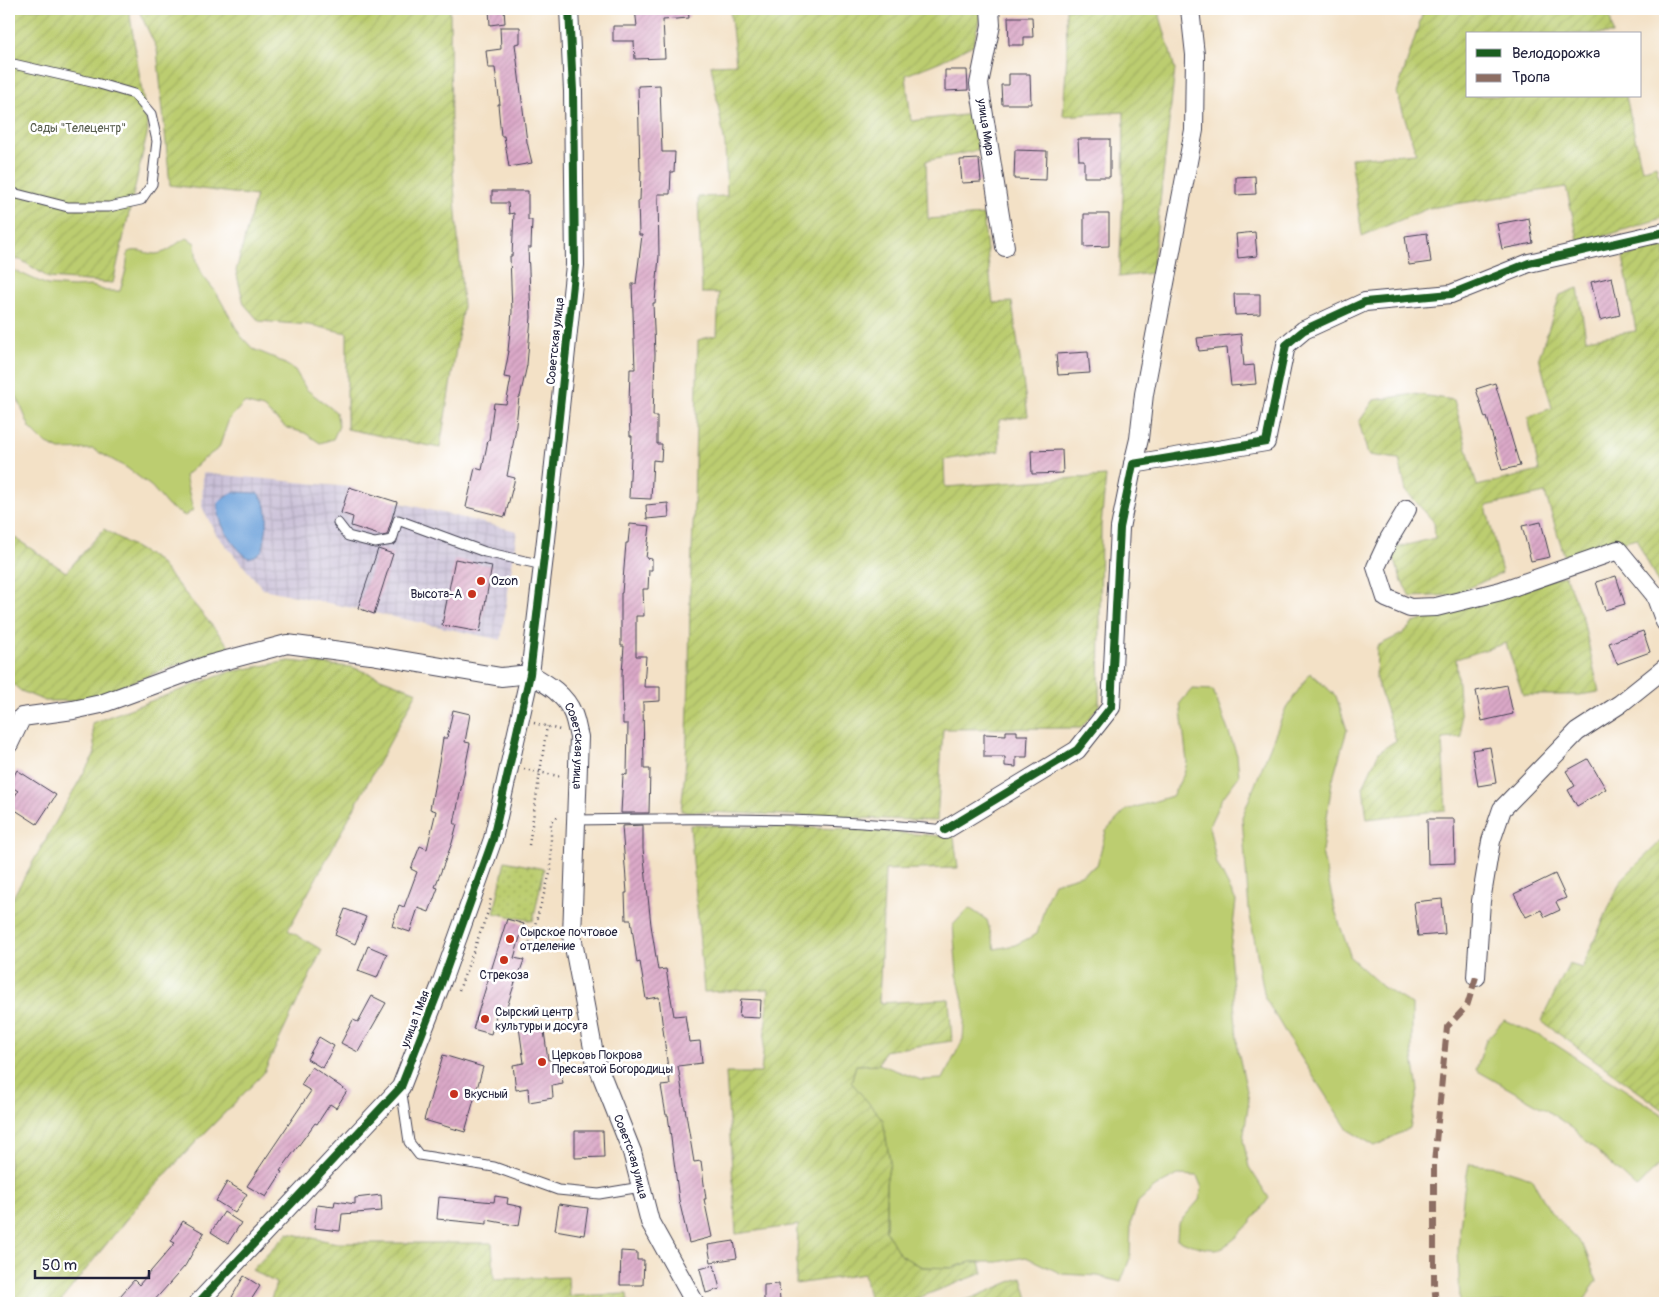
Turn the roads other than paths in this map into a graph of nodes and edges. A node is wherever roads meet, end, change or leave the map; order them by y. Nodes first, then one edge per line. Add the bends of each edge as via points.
1 (569, 9) edge
2 (990, 9) edge
3 (1190, 9) edge
4 (9, 63) edge
5 (9, 192) edge
6 (1665, 232) edge
7 (1004, 247) dead end
8 (1133, 464) junction
9 (1408, 509) dead end
10 (338, 523) dead end
11 (543, 565) junction
12 (1665, 622) edge
13 (1665, 668) edge
14 (530, 674) junction
15 (9, 744) edge
16 (570, 816) junction
17 (945, 830) joint
18 (1476, 977) dead end
19 (401, 1087) junction
20 (641, 1187) junction
21 (198, 1303) edge
22 (695, 1303) edge

1 - 11 street, Советская улица via 575,265
2 - 7 street, улица Мира via 991,25 980,84
3 - 8 street via 1195,55 1194,130
4 - 5 lane via 134,94 151,114 157,141 152,184 141,200 109,207 68,207
6 - 8 street via 1529,263 1451,294 1365,302 1304,330 1286,345 1266,442
8 - 17 street via 1120,528 1111,707 1077,750
9 - 12 street via 1388,539 1376,567 1386,598 1410,608 1436,607 1501,591 1618,550 1655,595
10 - 11 lane via 348,536 375,543 392,540 398,520 485,552
11 - 14 street, Советская улица
13 - 18 street via 1620,704 1577,732 1502,810 1491,841 1481,901
14 - 15 street via 500,677 287,644 208,665 102,704 22,717
14 - 16 street, Советская улица via 562,697 573,714 579,737
14 - 19 street, улица 1 Мая via 493,839
16 - 17 lane via 894,825
16 - 20 street, Советская улица via 572,936 595,1059 632,1152
19 - 20 lane via 409,1142 419,1155 494,1167 558,1190 599,1194
19 - 21 street, улица 1 Мая
20 - 22 street, Советская улица via 650,1222

